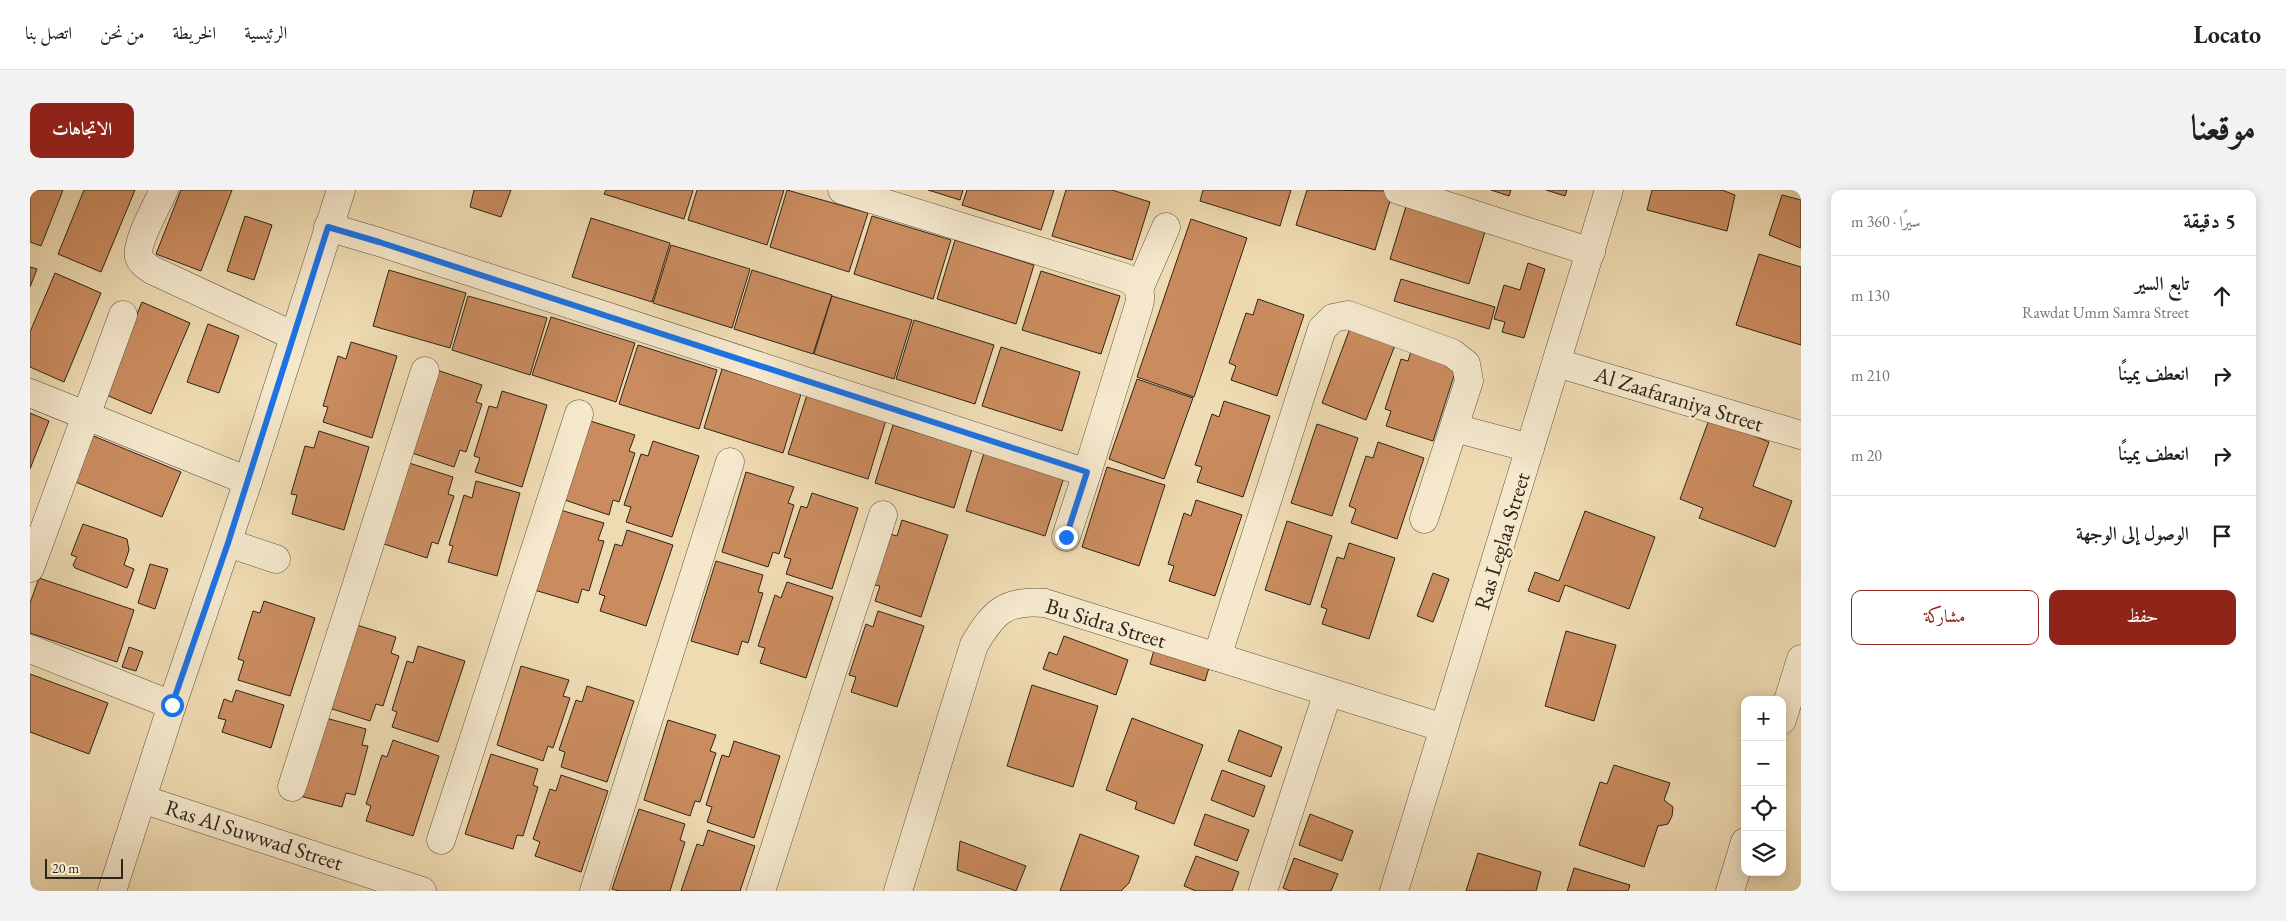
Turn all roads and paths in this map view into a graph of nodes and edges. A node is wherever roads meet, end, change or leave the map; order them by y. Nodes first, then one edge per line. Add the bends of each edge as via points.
1 (164, 190) edge
2 (341, 190) edge
3 (842, 190) edge
4 (1398, 190) edge
5 (1609, 190) edge
6 (328, 227) junction
7 (1166, 227) dead end
8 (1591, 252) junction
9 (1138, 289) junction
10 (123, 315) dead end
11 (294, 336) junction
12 (1558, 362) junction
13 (425, 371) dead end
14 (30, 393) edge
15 (579, 414) dead end
16 (85, 415) junction
17 (1455, 428) junction
18 (1801, 435) edge
19 (1530, 448) junction
20 (730, 462) dead end
21 (1087, 472) junction
22 (248, 481) junction
23 (883, 515) dead end
24 (1424, 519) dead end
25 (1066, 537) dead end
26 (228, 543) junction
27 (276, 558) dead end
28 (30, 568) edge
29 (30, 649) edge
30 (1217, 657) junction
31 (1801, 659) edge
32 (1328, 692) junction
33 (172, 705) junction
34 (1786, 707) edge
35 (1444, 728) junction
36 (292, 787) dead end
37 (142, 799) junction
38 (441, 840) dead end
39 (1741, 855) edge
40 (112, 891) edge
41 (422, 891) edge
42 (594, 891) edge
43 (761, 891) edge
44 (898, 891) edge
45 (1264, 891) edge
46 (1394, 891) edge
47 (1730, 891) edge

1 - 11 street via 140,244 142,262 152,270
2 - 6 street
3 - 9 street via 1123,277
4 - 8 street
5 - 8 street, Ras Leglaa Street
6 - 11 street
6 - 21 street
7 - 9 street
8 - 12 street, Ras Leglaa Street
9 - 21 street via 1140,305
10 - 16 street
11 - 22 street
12 - 18 street, Al Zaafaraniya Street
12 - 19 street, Ras Leglaa Street
13 - 36 street
14 - 16 street
15 - 38 street
16 - 22 street
16 - 28 street
17 - 19 street
17 - 24 street
17 - 30 street via 1470,381 1466,364 1452,353 1348,315 1333,318 1322,329
19 - 35 street, Ras Leglaa Street
20 - 42 street
21 - 25 street
22 - 26 street
23 - 43 street
26 - 27 street
26 - 33 street
29 - 33 street
30 - 32 street, Bu Sidra Street
30 - 44 street, Bu Sidra Street via 1044,603 1012,604 997,612 974,645
31 - 34 street
32 - 35 street, Bu Sidra Street
32 - 45 street
33 - 37 street
35 - 46 street, Ras Leglaa Street
37 - 40 street
37 - 41 street, Ras Al Suwwad Street
39 - 47 street

